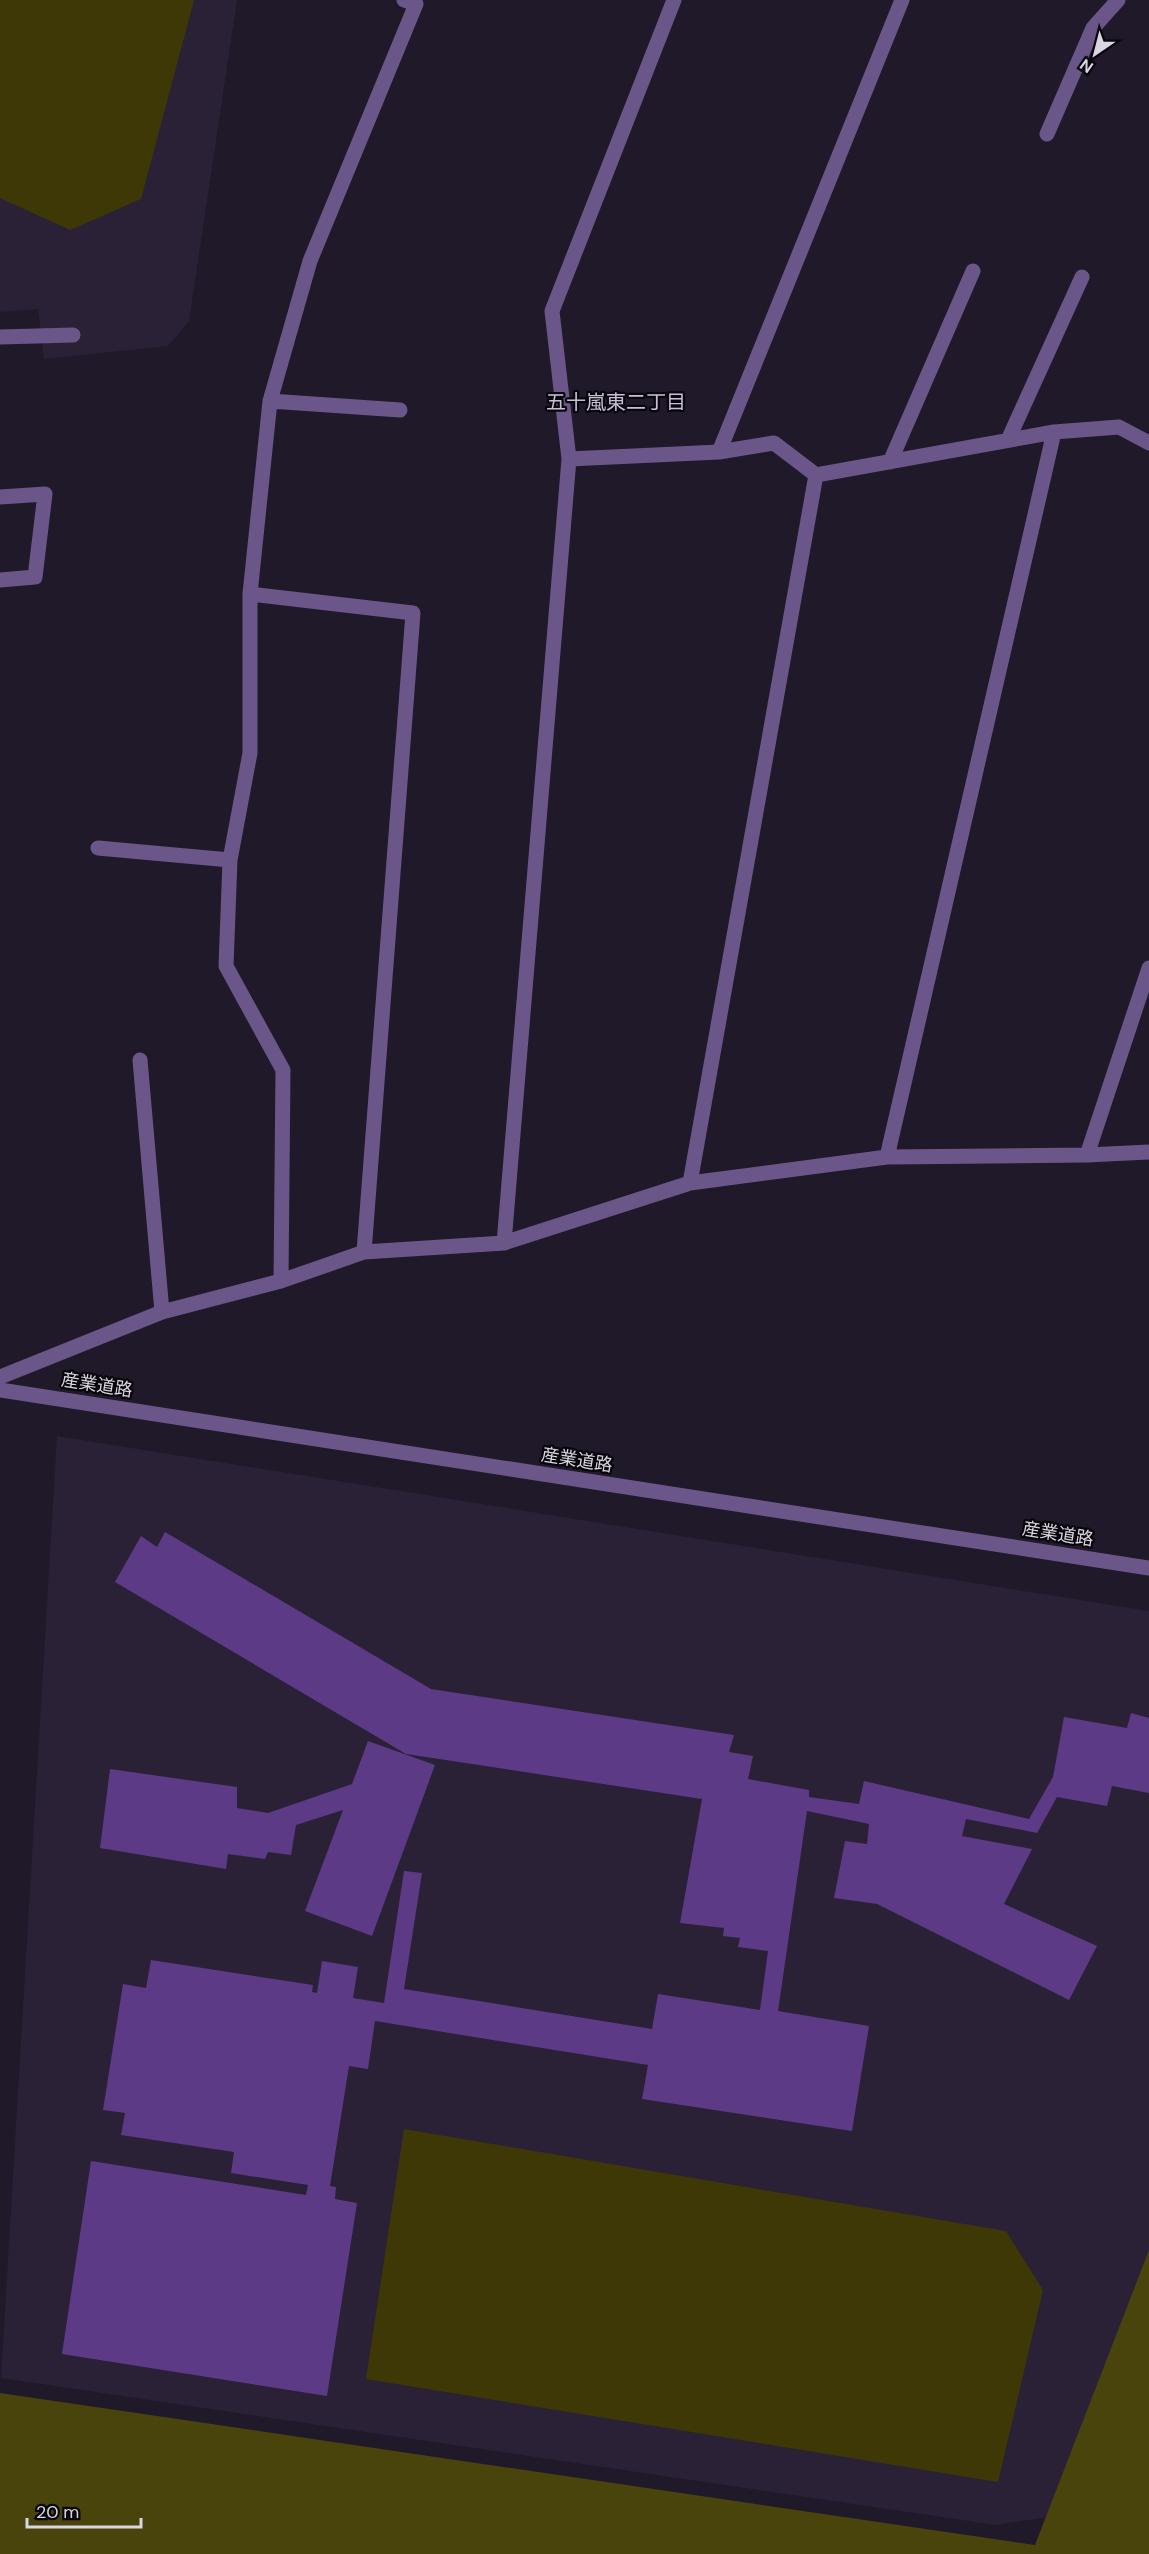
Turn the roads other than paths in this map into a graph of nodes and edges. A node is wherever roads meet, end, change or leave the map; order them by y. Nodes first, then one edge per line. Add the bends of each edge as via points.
1 (675, 0) edge
2 (902, 0) edge
3 (1118, 0) edge
4 (412, 2) edge
5 (1047, 134) dead end
6 (973, 271) dead end
7 (1082, 277) dead end
8 (73, 335) dead end
9 (0, 337) edge
10 (270, 401) junction
11 (400, 410) dead end
12 (1054, 432) junction
13 (1008, 440) junction
14 (1149, 443) edge
15 (719, 452) junction
16 (569, 459) junction
17 (890, 462) junction
18 (816, 476) junction
19 (0, 497) edge
20 (0, 580) edge
21 (250, 594) junction
22 (98, 848) dead end
23 (230, 860) junction
24 (1149, 968) edge
25 (140, 1060) dead end
26 (1149, 1152) edge
27 (1087, 1155) junction
28 (887, 1157) junction
29 (690, 1183) junction
30 (504, 1243) junction
31 (364, 1252) junction
32 (281, 1281) junction
33 (162, 1312) junction
34 (0, 1377) edge
35 (0, 1390) edge
36 (1149, 1568) edge

1 - 16 street via 552,311
2 - 15 street
3 - 5 street via 1094,28
4 - 10 street via 310,261
6 - 17 street
7 - 13 street
8 - 9 street
10 - 11 street
10 - 21 street
12 - 13 street
12 - 14 street via 1119,427
12 - 28 street
13 - 17 street
15 - 16 street
15 - 18 street via 774,442
16 - 30 street
17 - 18 street
18 - 29 street
19 - 20 street via 45,495 35,577
21 - 23 street via 250,753
21 - 31 street via 413,613
22 - 23 street
23 - 32 street via 226,966 284,1070
24 - 27 street
25 - 33 street
26 - 27 street
27 - 28 street
28 - 29 street
29 - 30 street
30 - 31 street
31 - 32 street
32 - 33 street
33 - 34 street
35 - 36 street, 産業道路

